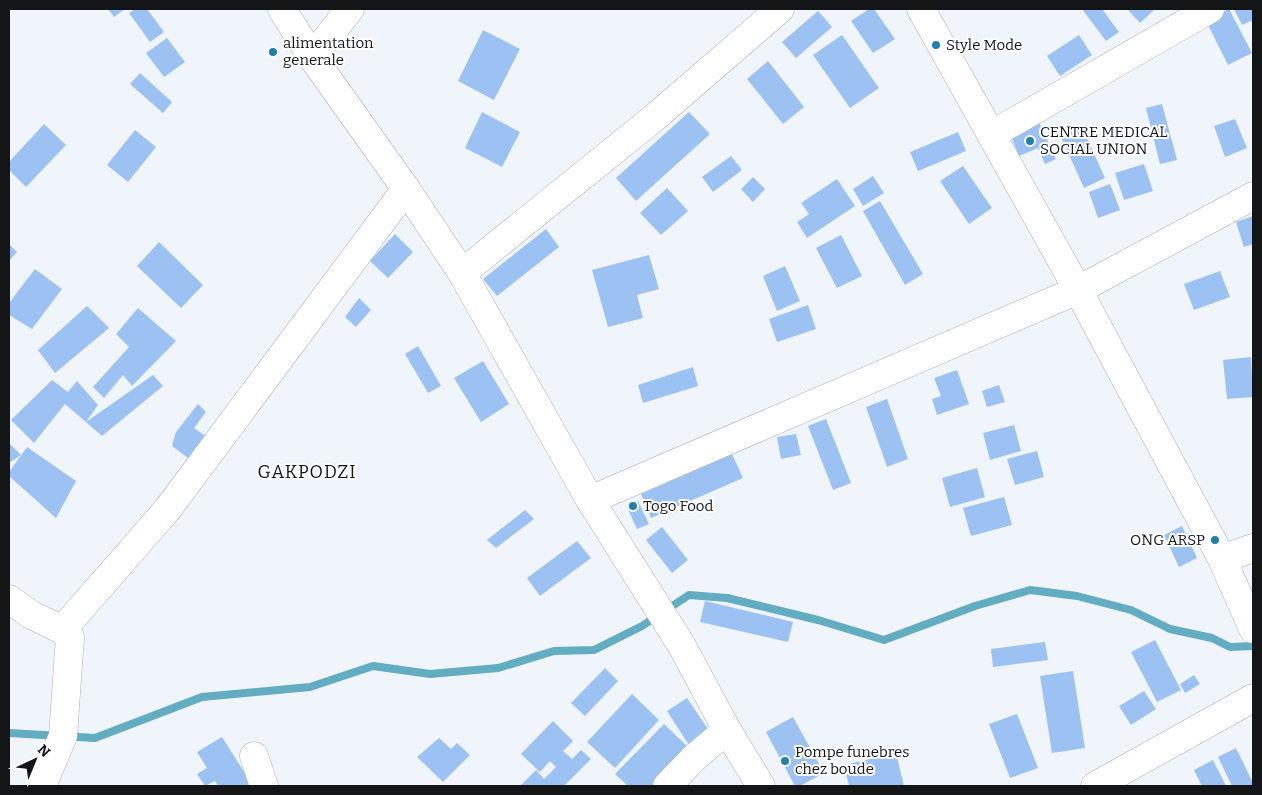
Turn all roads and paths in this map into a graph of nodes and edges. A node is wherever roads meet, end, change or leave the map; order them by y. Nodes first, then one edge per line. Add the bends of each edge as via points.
1 (282, 9) edge
2 (780, 9) edge
3 (921, 9) edge
4 (1210, 9) edge
5 (347, 13) edge
6 (312, 57) junction
7 (991, 135) junction
8 (406, 189) junction
9 (1253, 196) edge
10 (462, 274) junction
11 (1078, 290) junction
12 (590, 500) junction
13 (1253, 548) edge
14 (1222, 559) junction
15 (9, 599) edge
16 (1253, 629) edge
17 (62, 630) junction
18 (1253, 698) edge
19 (728, 730) junction
20 (254, 756) dead end
21 (42, 786) edge
22 (264, 786) edge
23 (667, 786) edge
24 (761, 786) edge
25 (1095, 786) edge

1 - 6 street
2 - 10 street via 654,118
3 - 7 street
4 - 7 street
5 - 6 street
6 - 8 street
7 - 11 street
8 - 10 street
8 - 17 street via 167,510
9 - 11 street
10 - 12 street
11 - 12 street
11 - 14 street
12 - 19 street via 682,646
13 - 14 street
14 - 16 street
15 - 17 street
17 - 21 street via 70,637 64,736
18 - 25 street
19 - 23 street
19 - 24 street
20 - 22 street

